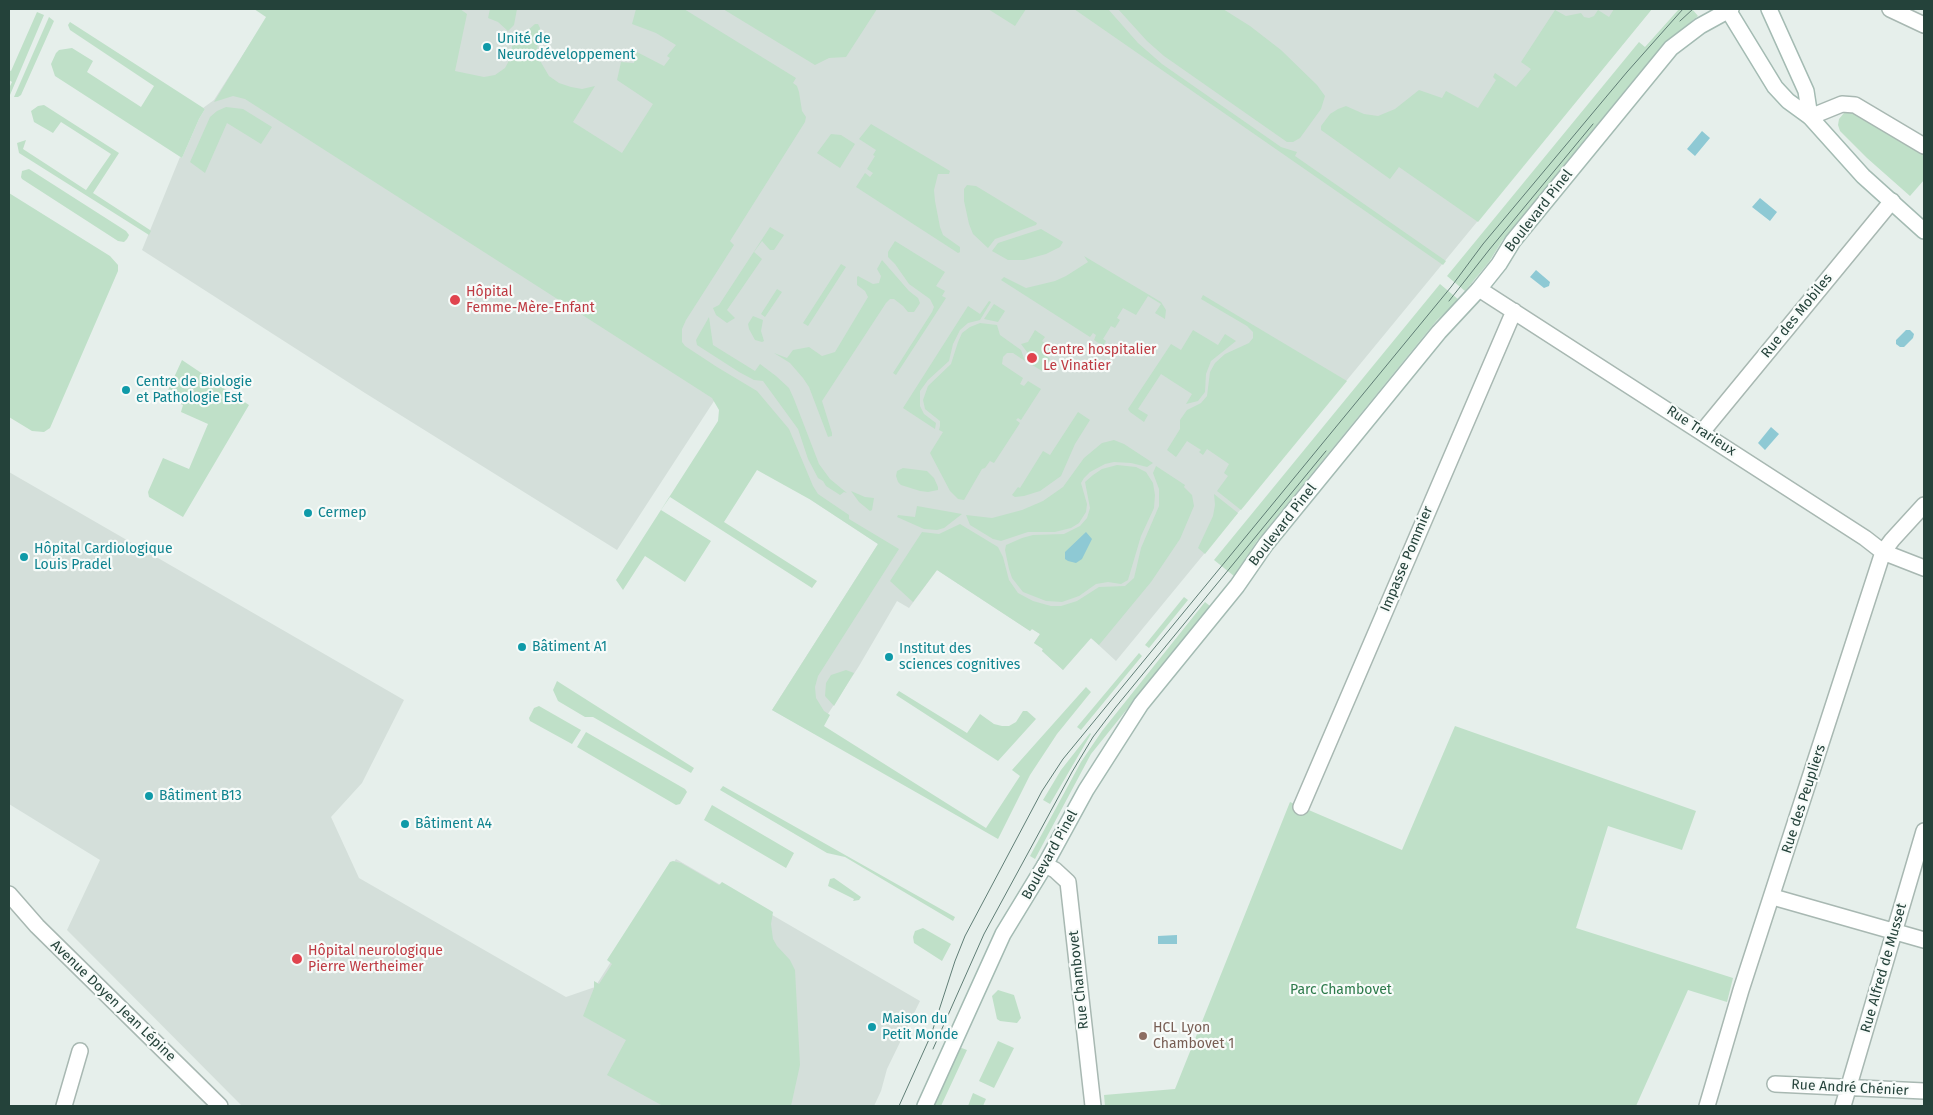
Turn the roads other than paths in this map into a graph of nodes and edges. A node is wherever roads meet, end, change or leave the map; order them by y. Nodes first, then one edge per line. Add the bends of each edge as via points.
1 (1730, 9) edge
2 (1769, 9) edge
3 (1890, 9) edge
4 (1924, 25) edge
5 (1810, 117) junction
6 (1924, 146) edge
7 (1892, 201) junction
8 (1924, 231) edge
9 (1479, 289) junction
10 (1514, 311) junction
11 (1702, 432) junction
12 (1924, 505) edge
13 (1883, 552) junction
14 (1924, 568) edge
15 (1301, 807) dead end
16 (1924, 831) edge
17 (1045, 865) junction
18 (9, 894) edge
19 (1773, 897) junction
20 (1894, 932) junction
21 (1924, 940) edge
22 (80, 1052) dead end
23 (1775, 1084) dead end
24 (1848, 1088) junction
25 (1924, 1092) edge
26 (64, 1106) edge
27 (220, 1106) edge
28 (924, 1106) edge
29 (1093, 1106) edge
30 (1707, 1106) edge
31 (1843, 1106) edge

1 - 5 street via 1775,88
1 - 9 street, Boulevard Pinel via 1671,48 1513,241
2 - 5 street via 1806,91
3 - 4 street
5 - 6 street via 1842,104 1855,105
5 - 7 street via 1863,176
7 - 8 street
7 - 11 street, Rue des Mobiles
9 - 10 street, Rue Trarieux
9 - 17 street, Boulevard Pinel via 1439,332 1272,536 1237,586 1141,704 1086,790
10 - 11 street, Rue Trarieux
10 - 15 street, Impasse Pommier
11 - 13 street, Rue Trarieux
12 - 13 street, Rue des Peupliers
13 - 14 street, Rue Trarieux
13 - 19 street, Rue des Peupliers
16 - 20 street, Rue Alfred de Musset
17 - 28 street, Boulevard Pinel via 991,959
17 - 29 street, Rue Chambovet via 1068,882
18 - 27 street, Avenue Doyen Jean Lépine via 37,926
19 - 20 street
19 - 30 street, Rue des Peupliers via 1741,990
20 - 21 street
20 - 24 street, Rue Alfred de Musset
22 - 26 street
23 - 24 street, Rue André Chénier
24 - 25 street, Rue André Chénier
24 - 31 street, Rue Alfred de Musset

